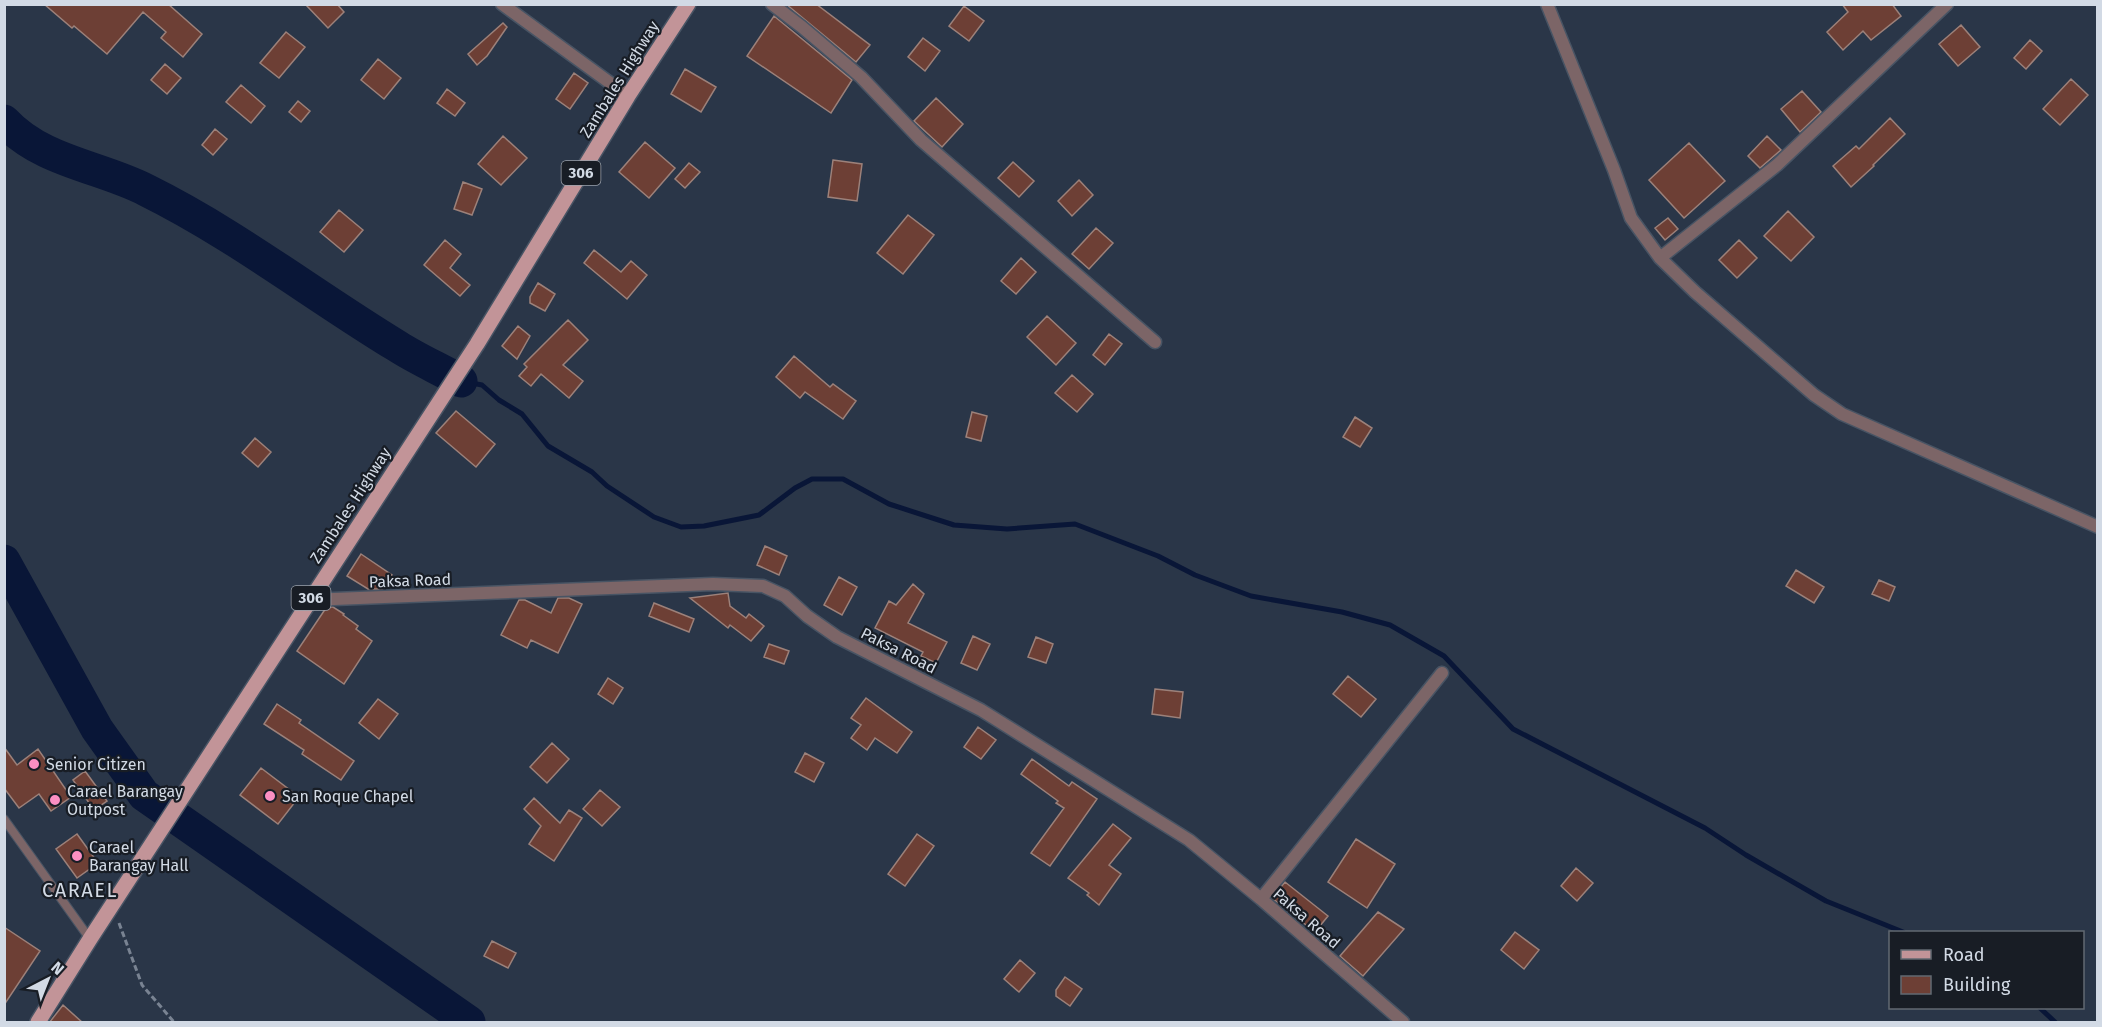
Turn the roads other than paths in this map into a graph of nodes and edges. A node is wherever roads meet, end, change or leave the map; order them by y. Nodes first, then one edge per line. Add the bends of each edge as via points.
1 (502, 4) edge
2 (688, 4) edge
3 (772, 4) edge
4 (1547, 4) edge
5 (1947, 4) edge
6 (628, 96) junction
7 (1660, 258) junction
8 (1155, 342) dead end
9 (2097, 527) edge
10 (309, 600) junction
11 (1442, 673) dead end
12 (4, 819) edge
13 (1261, 899) junction
14 (90, 939) junction
15 (38, 1023) edge
16 (1402, 1023) edge

1 - 6 street
2 - 6 main road, Zambales Highway / 306
3 - 8 street via 861,77 921,140
4 - 7 street via 1631,218
5 - 7 street via 1777,165
6 - 10 main road, Zambales Highway / 306 via 477,344
7 - 9 street via 1805,387 1842,414
10 - 13 street, Paksa Road via 713,584 763,586 785,596 837,637 981,710 1189,840
10 - 14 main road, Zambales Highway / 306
11 - 13 street
12 - 14 lane
13 - 16 street, Paksa Road
14 - 15 main road, Zambales Highway / 306

